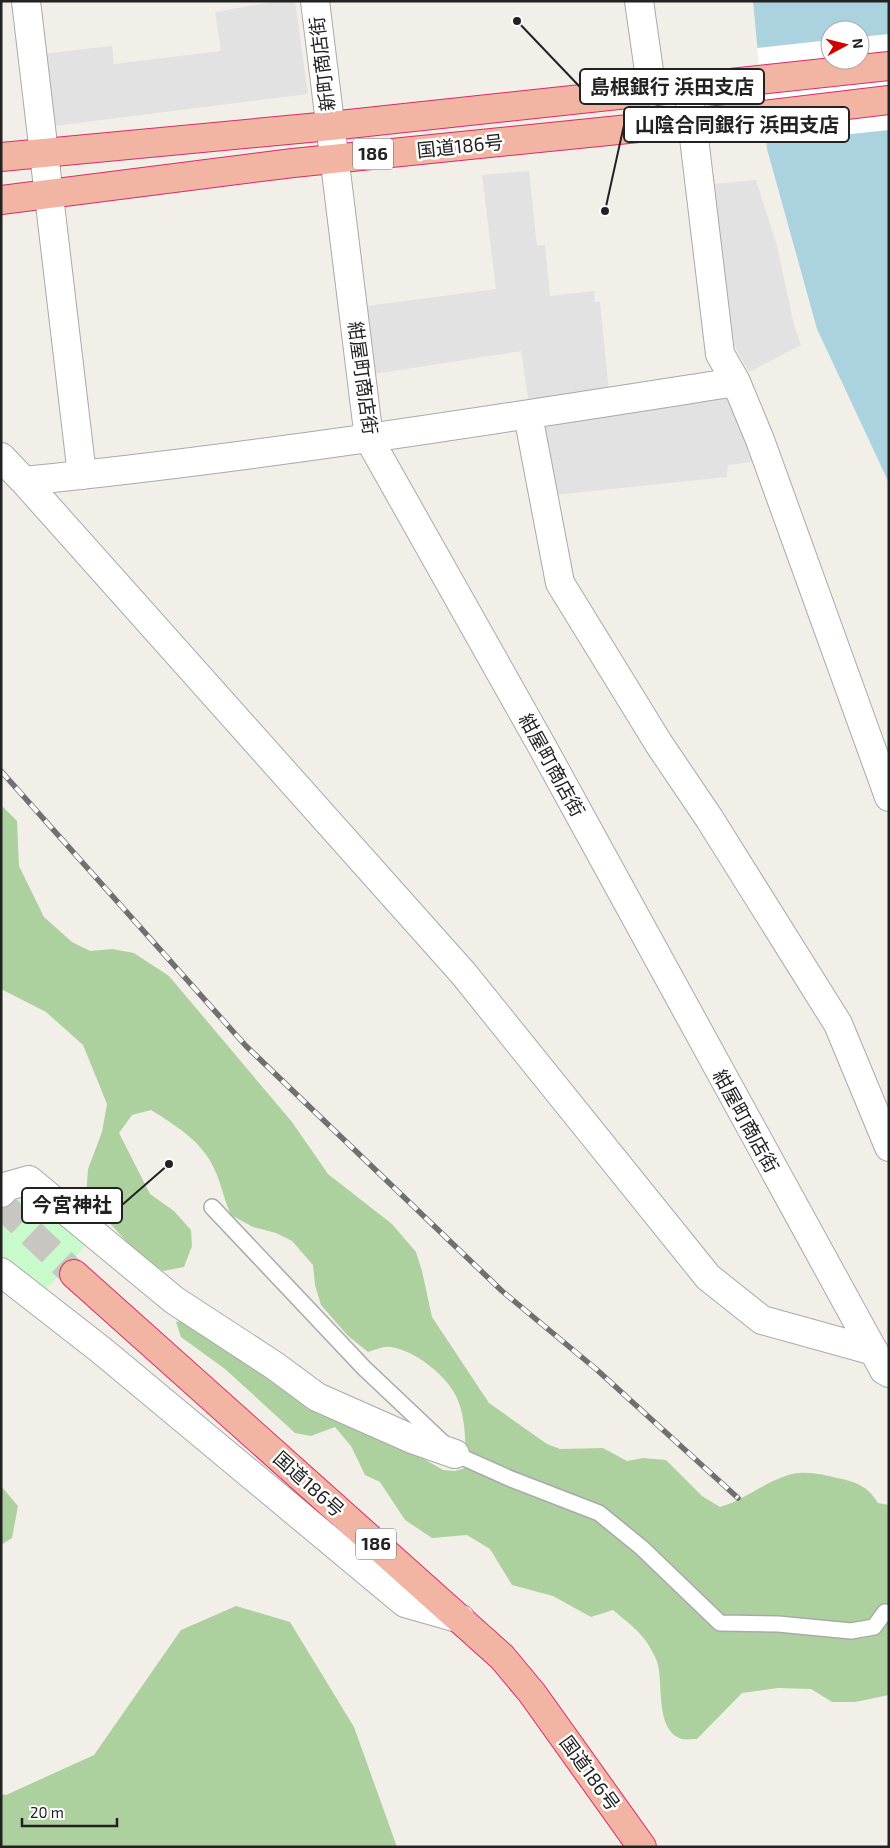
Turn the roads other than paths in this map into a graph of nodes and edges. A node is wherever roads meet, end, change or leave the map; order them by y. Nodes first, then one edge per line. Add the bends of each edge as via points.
1 (26, 1) edge
2 (315, 1) edge
3 (639, 1) edge
4 (889, 66) edge
5 (688, 88) junction
6 (652, 92) junction
7 (889, 100) edge
8 (692, 122) junction
9 (330, 126) junction
10 (43, 154) junction
11 (1, 157) edge
12 (334, 159) junction
13 (48, 195) junction
14 (1, 200) edge
15 (736, 382) junction
16 (528, 416) junction
17 (369, 439) junction
18 (1, 457) edge
19 (82, 475) junction
20 (24, 481) junction
21 (889, 797) edge
22 (889, 1148) edge
23 (1, 1193) edge
24 (212, 1207) dead end
25 (1, 1272) edge
26 (74, 1274) tunnel mouth
27 (882, 1365) edge
28 (455, 1454) junction
29 (885, 1612) dead end
30 (461, 1619) junction
31 (642, 1847) edge

1 - 10 street
2 - 9 street, 新町商店街
3 - 6 street
4 - 5 highway, 国道186号 / 186
5 - 6 highway, 国道186号 / 186
5 - 8 street
6 - 9 highway, 国道186号 / 186
7 - 8 highway, 国道186号 / 186
8 - 12 highway, 国道186号 / 186
8 - 15 street via 720,354
9 - 10 highway, 国道186号 / 186
9 - 12 street, 紺屋町商店街
10 - 11 highway, 国道186号 / 186
10 - 13 street
12 - 13 highway, 国道186号 / 186
12 - 17 street, 紺屋町商店街
13 - 14 highway, 国道186号 / 186
13 - 19 street
15 - 16 street
15 - 21 street
16 - 17 street
16 - 22 street via 560,583 653,736 714,826 838,1024
17 - 19 street
17 - 27 street, 紺屋町商店街
18 - 20 street
19 - 20 street
20 - 27 street via 463,973 708,1277 762,1320
23 - 28 street via 8,1186 29,1180 174,1300 317,1397 412,1439
24 - 28 lane via 364,1368
25 - 30 street via 101,1350 405,1603
26 - 30 highway, 国道186号 / 186
28 - 29 lane via 598,1513 642,1548 720,1623 778,1624 851,1631 874,1627
30 - 31 highway, 国道186号 / 186 via 519,1676

